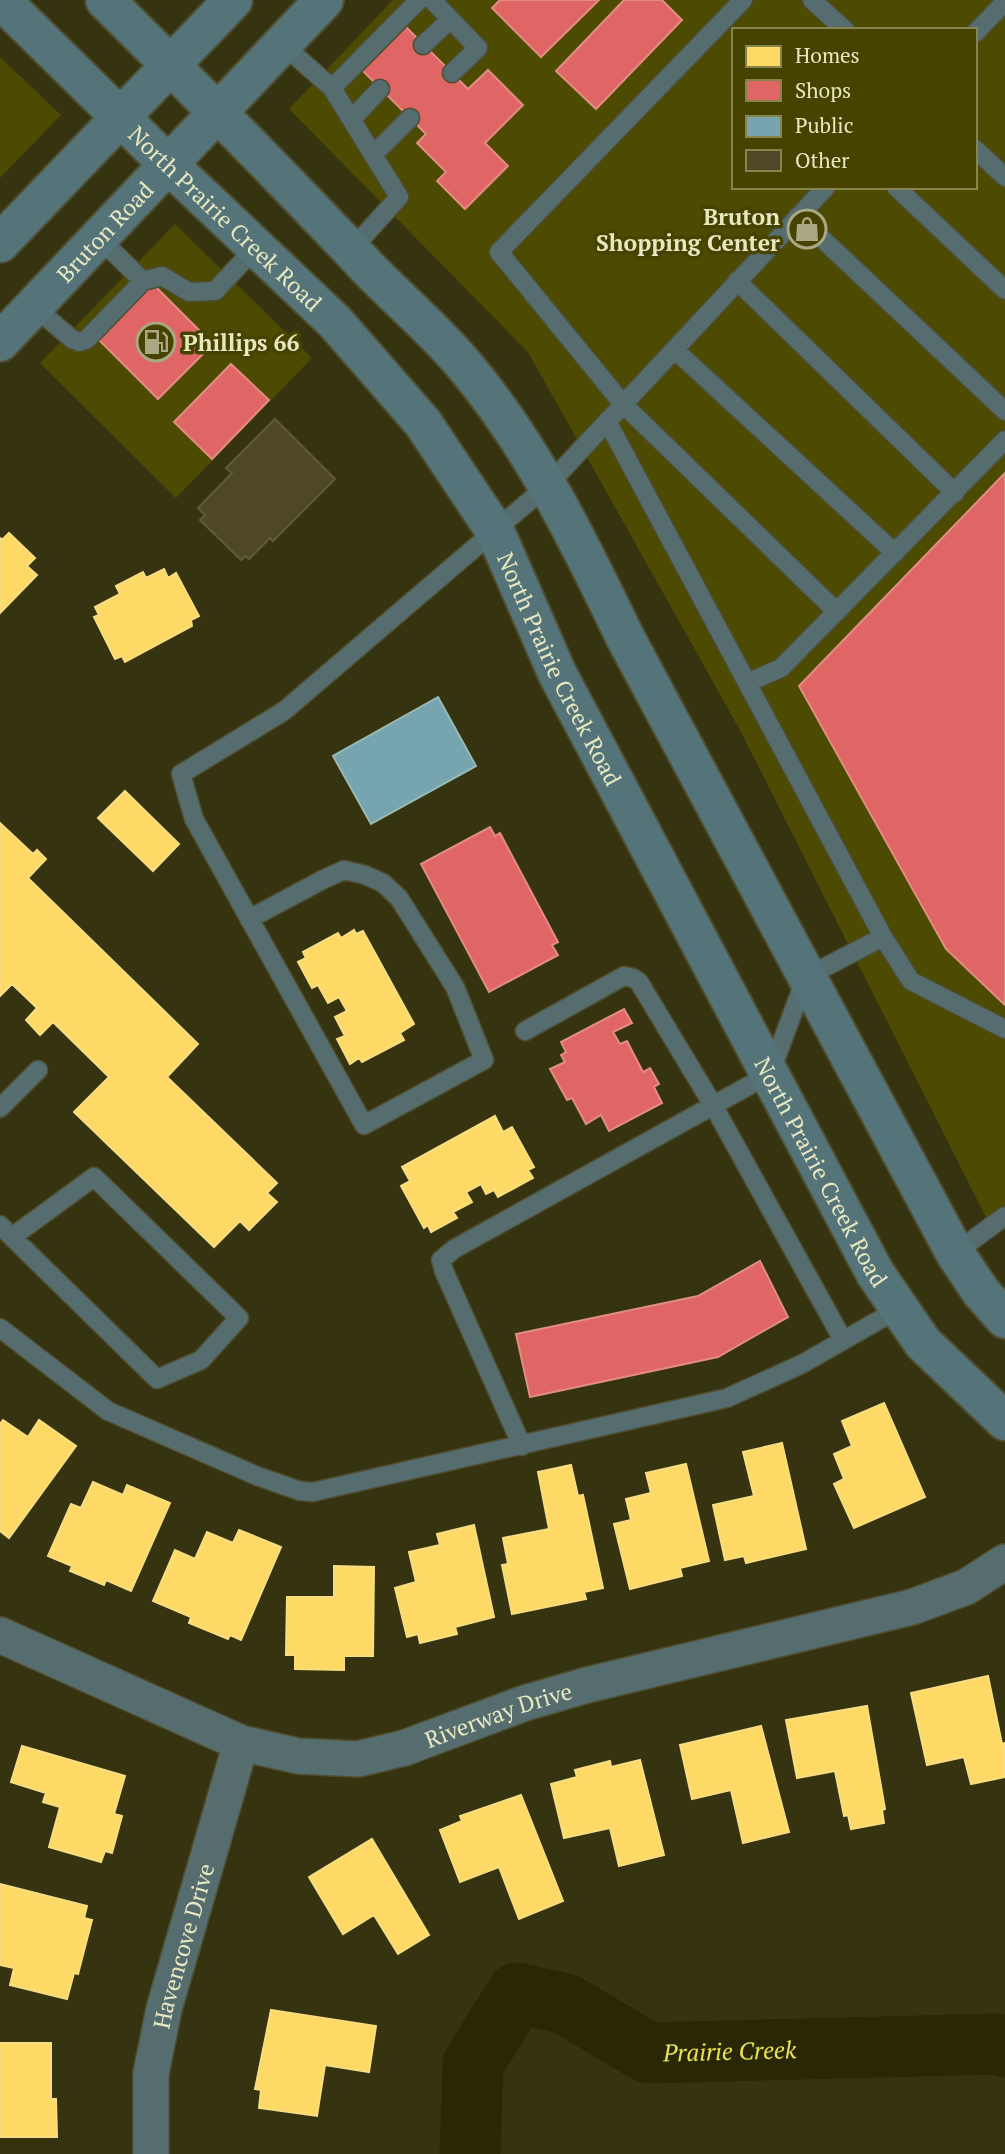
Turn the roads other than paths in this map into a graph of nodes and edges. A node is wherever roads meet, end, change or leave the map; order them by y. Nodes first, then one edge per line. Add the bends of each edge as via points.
1 (1, 0) edge
2 (105, 0) edge
3 (233, 0) edge
4 (324, 0) edge
5 (419, 0) edge
6 (432, 0) edge
7 (743, 0) edge
8 (812, 0) edge
9 (1005, 2) edge
10 (450, 20) junction
11 (843, 28) edge
12 (977, 31) edge
13 (281, 43) junction
14 (423, 45) dead end
15 (170, 65) junction
16 (452, 73) dead end
17 (332, 88) junction
18 (380, 89) dead end
19 (217, 110) junction
20 (122, 118) junction
21 (410, 118) dead end
22 (352, 119) junction
23 (977, 151) edge
24 (373, 155) junction
25 (168, 164) junction
26 (1005, 177) edge
27 (823, 189) edge
28 (898, 189) edge
29 (798, 216) junction
30 (98, 237) junction
31 (0, 243) edge
32 (256, 247) junction
33 (351, 250) junction
34 (143, 281) junction
35 (737, 281) junction
36 (1005, 290) edge
37 (33, 306) junction
38 (0, 342) edge
39 (675, 350) junction
40 (623, 404) junction
41 (1005, 411) edge
42 (607, 421) junction
43 (1005, 440) edge
44 (548, 485) junction
45 (955, 493) junction
46 (495, 531) junction
47 (895, 553) junction
48 (837, 612) junction
49 (747, 683) junction
50 (249, 919) junction
51 (883, 937) junction
52 (806, 977) junction
53 (1005, 1029) edge
54 (525, 1031) dead end
55 (38, 1070) dead end
56 (770, 1074) junction
57 (713, 1105) junction
58 (0, 1108) edge
59 (1005, 1216) edge
60 (6, 1231) edge
61 (955, 1253) junction
62 (900, 1308) junction
63 (1005, 1319) edge
64 (0, 1328) edge
65 (843, 1340) junction
66 (1005, 1421) edge
67 (523, 1446) junction
68 (1005, 1562) edge
69 (0, 1635) edge
70 (241, 1743) junction
71 (151, 2154) edge

1 - 20 main road, North Prairie Creek Road
2 - 15 main road
3 - 15 main road
4 - 13 main road, Bruton Road
5 - 17 lane
6 - 10 lane
7 - 40 lane via 499,253
8 - 11 lane
9 - 12 lane
10 - 14 lane
10 - 16 lane via 478,48
13 - 17 lane
13 - 19 main road, Bruton Road
15 - 19 main road
15 - 20 main road
17 - 22 lane
18 - 22 lane
19 - 25 main road, Bruton Road
19 - 33 main road
20 - 25 main road, North Prairie Creek Road
20 - 31 main road
21 - 24 lane
22 - 24 lane
23 - 26 lane
24 - 33 lane via 399,197
25 - 30 main road, Bruton Road
25 - 32 main road, North Prairie Creek Road
27 - 29 lane
28 - 36 lane
29 - 35 lane
29 - 41 lane
30 - 34 lane
30 - 37 main road, Bruton Road
32 - 34 lane via 215,291 189,292 162,276
32 - 46 main road, North Prairie Creek Road via 335,322 423,423
33 - 44 main road via 465,366
34 - 37 lane via 79,342
35 - 39 lane
35 - 45 lane
37 - 38 main road, Bruton Road
39 - 40 lane
39 - 47 lane
40 - 42 lane
40 - 48 lane
42 - 44 lane
42 - 49 lane
43 - 45 lane
44 - 46 lane
44 - 52 main road
45 - 47 lane
46 - 50 lane via 284,711 181,774 194,819
46 - 56 main road, North Prairie Creek Road via 557,673
47 - 48 lane
48 - 49 lane via 781,668
49 - 51 lane
50 - 50 lane via 344,870 383,883 399,898 455,987 484,1060 364,1125
51 - 52 lane
51 - 53 lane via 911,981
52 - 56 lane
52 - 61 main road
54 - 57 lane via 624,976 633,978
55 - 58 lane
56 - 57 lane
56 - 62 main road, North Prairie Creek Road via 876,1273
57 - 65 lane
57 - 67 lane via 441,1260
59 - 61 lane
60 - 60 lane via 157,1379 201,1360 239,1318 94,1177
61 - 63 main road
62 - 65 lane
62 - 66 main road, North Prairie Creek Road via 923,1343
64 - 67 lane via 108,1411 300,1491 313,1492
65 - 67 lane via 727,1398
68 - 70 street, Riverway Drive via 966,1587 912,1607 587,1685 381,1754 358,1759 298,1756
69 - 70 street, Riverway Drive
70 - 71 street, Havencove Drive via 164,2009 152,2073

